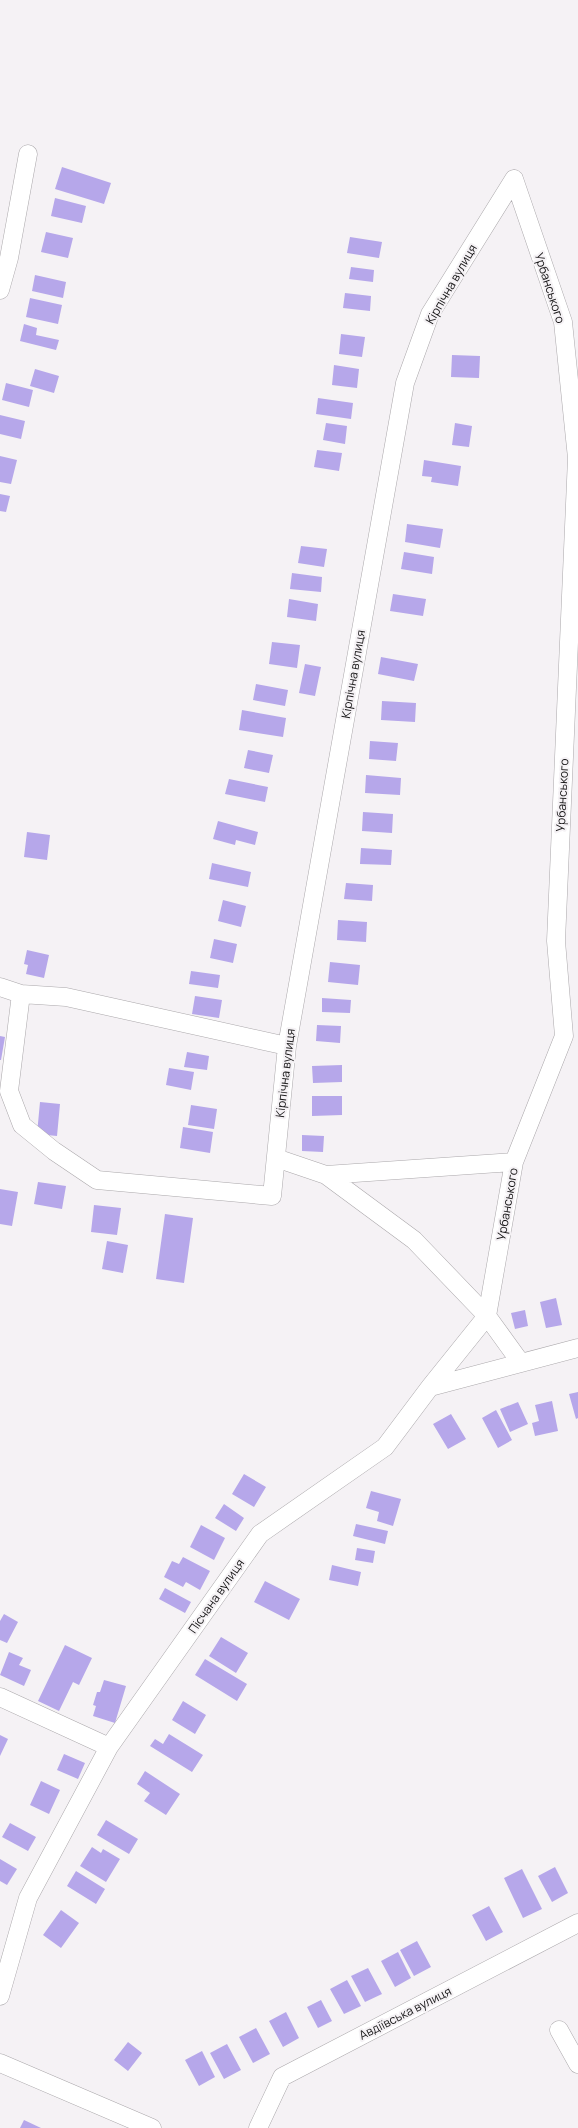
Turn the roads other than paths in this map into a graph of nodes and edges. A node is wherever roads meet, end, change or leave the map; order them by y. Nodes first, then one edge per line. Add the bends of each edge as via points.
1 (28, 154) dead end
2 (514, 179) joint
3 (0, 290) edge
4 (0, 987) edge
5 (21, 994) junction
6 (286, 1046) junction
7 (276, 1158) junction
8 (514, 1162) junction
9 (326, 1176) junction
10 (487, 1316) junction
11 (578, 1348) edge
12 (521, 1363) junction
13 (430, 1387) junction
14 (0, 1697) edge
15 (109, 1747) junction
16 (578, 1923) edge
17 (0, 1996) edge
18 (559, 2030) dead end
19 (0, 2063) edge
20 (578, 2064) edge
21 (152, 2128) edge
22 (258, 2128) edge

1 - 3 street via 10,258
2 - 6 street, Кiрпiчна вулиця via 430,314 405,383
2 - 8 street, Урбанського via 563,322 577,458 556,941 564,1036
4 - 5 street
5 - 6 street via 66,997
5 - 7 street, Кiрпiчна вулиця via 10,1091 22,1125 97,1180 272,1196
6 - 7 street, Кiрпiчна вулиця
7 - 9 street
8 - 9 street
8 - 10 street, Урбанського
9 - 10 street via 414,1240
10 - 12 street
10 - 13 street, Урбанського
11 - 12 street
12 - 13 street
13 - 15 street, Пiсчана вулиця via 385,1447 260,1534
14 - 15 street
15 - 17 street, Пiсчана вулиця via 28,1898
16 - 22 street, Авдіївська вулиця via 282,2077
18 - 20 street
19 - 21 street

